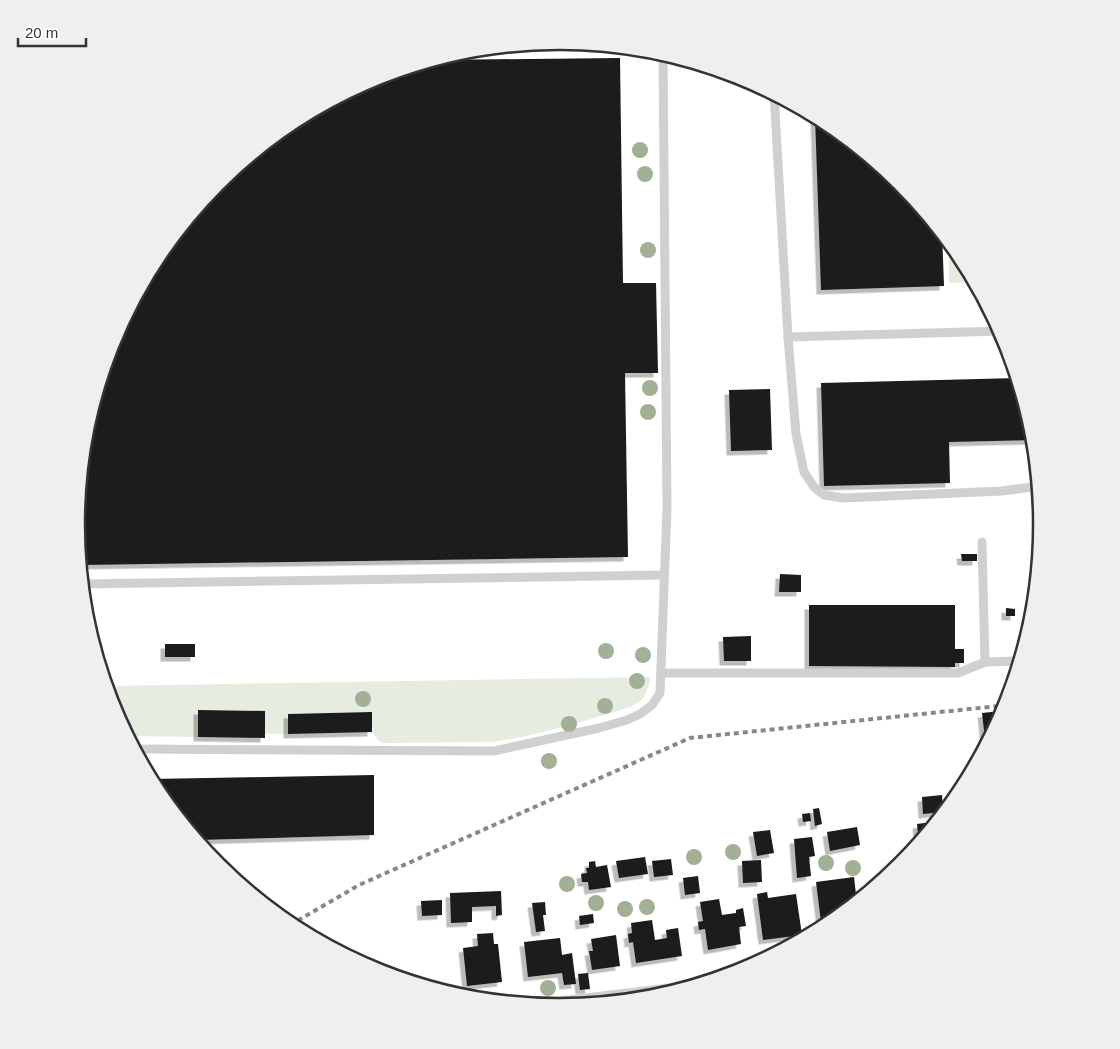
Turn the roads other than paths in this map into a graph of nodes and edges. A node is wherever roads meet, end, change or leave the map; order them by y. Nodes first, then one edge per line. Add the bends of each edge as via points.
1 (664, 62) edge
2 (774, 101) edge
3 (993, 331) edge
4 (788, 337) junction
5 (1032, 487) edge
6 (982, 542) dead end
7 (664, 575) junction
8 (90, 584) edge
9 (1014, 661) edge
10 (986, 662) junction
11 (661, 672) junction
12 (143, 750) edge

1 - 7 lane via 667,498
2 - 4 lane
3 - 4 lane
4 - 5 lane via 796,434 804,472 824,495 853,498
6 - 10 lane
7 - 8 lane
7 - 11 lane
9 - 10 lane
10 - 11 lane via 958,673
11 - 12 lane via 660,693 652,706 640,714 599,728 494,751

